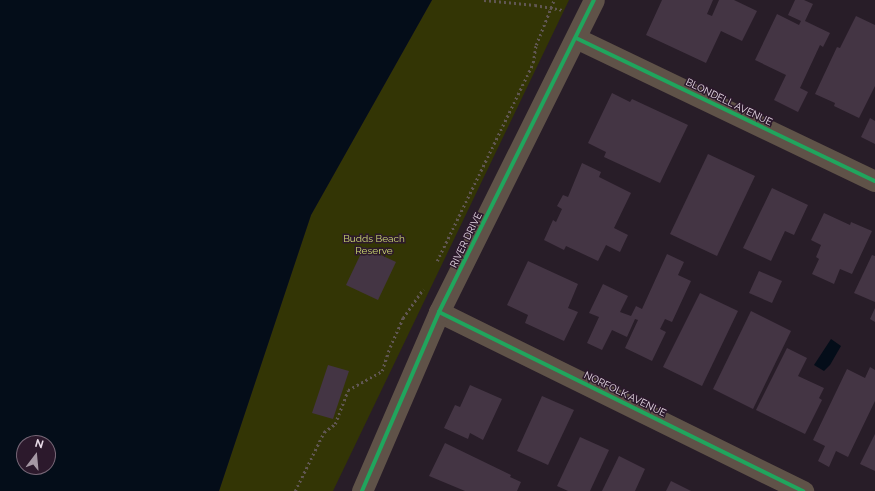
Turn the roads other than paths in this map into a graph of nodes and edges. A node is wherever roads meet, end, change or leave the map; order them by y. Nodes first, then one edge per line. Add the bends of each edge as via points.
1 (590, 7) edge
2 (576, 38) junction
3 (875, 180) edge
4 (439, 312) junction
5 (362, 491) edge
6 (803, 491) edge

1 - 2 street, RIVER DRIVE
2 - 3 street, BLONDELL AVENUE
2 - 4 street, RIVER DRIVE
4 - 5 street, RIVER DRIVE
4 - 6 street, NORFOLK AVENUE

